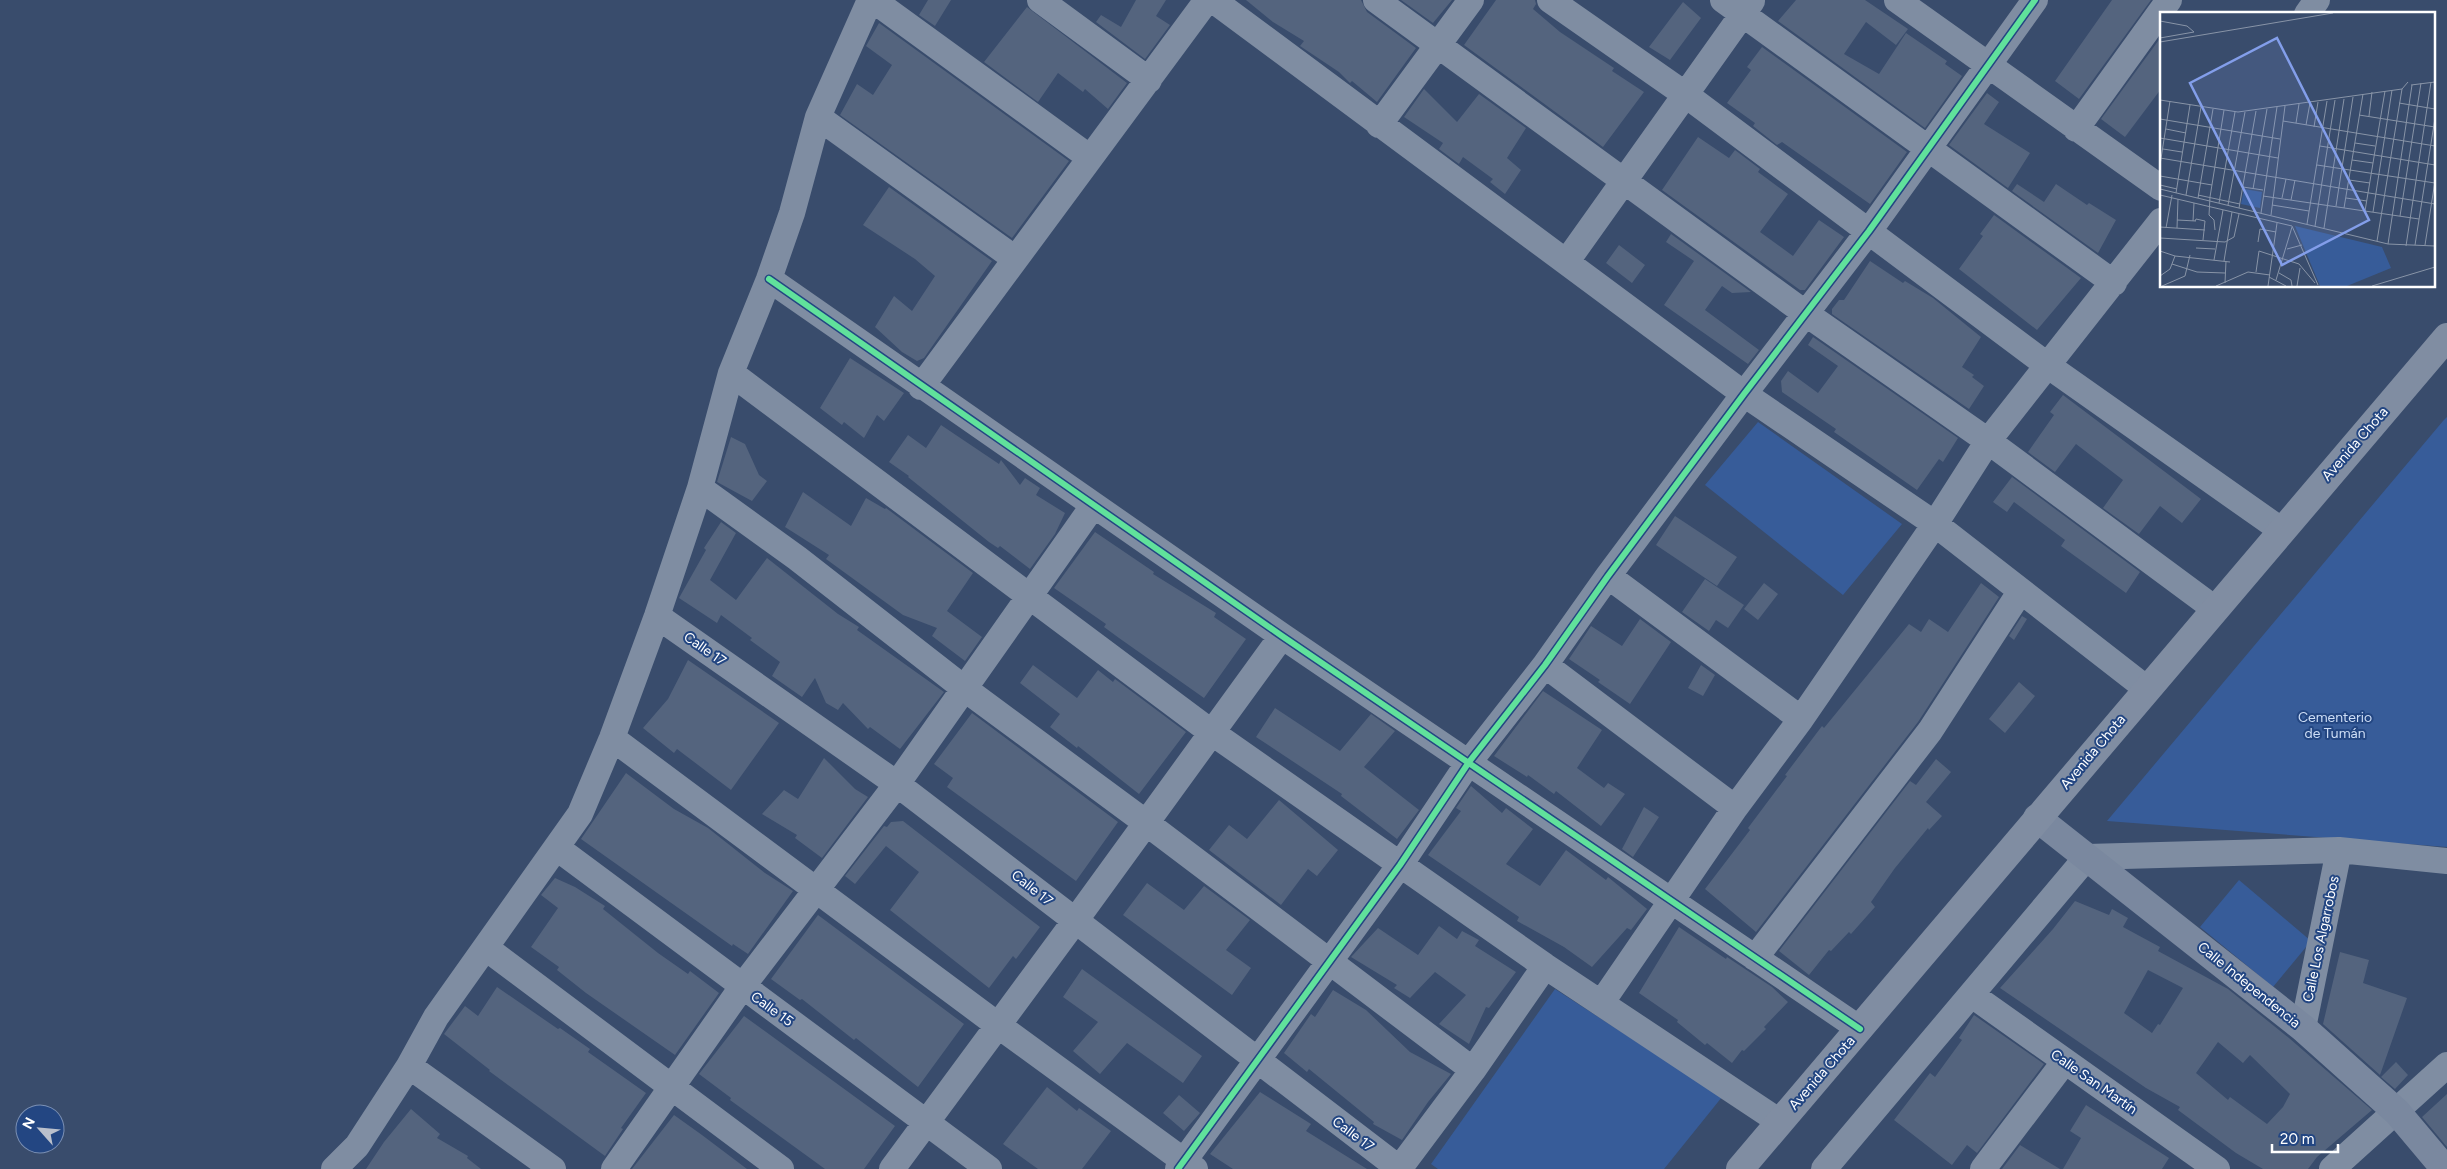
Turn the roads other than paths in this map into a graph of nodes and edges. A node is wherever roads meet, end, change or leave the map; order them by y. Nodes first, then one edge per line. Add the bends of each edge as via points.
1 (872, 0) edge
2 (1040, 0) edge
3 (1207, 0) edge
4 (1212, 0) edge
5 (1376, 0) edge
6 (1471, 0) edge
7 (1550, 0) edge
8 (2035, 0) edge
9 (2169, 0) edge
10 (2317, 0) edge
11 (1901, 1) edge
12 (1740, 5) edge
13 (2160, 12) edge
14 (2160, 12) edge
15 (2308, 12) edge
16 (1438, 46) junction
17 (1986, 66) junction
18 (1149, 80) junction
19 (1686, 95) junction
20 (818, 118) junction
21 (1379, 125) junction
22 (2076, 129) junction
23 (1928, 151) junction
24 (1089, 157) junction
25 (1625, 181) junction
26 (2160, 187) edge
27 (2160, 222) edge
28 (1869, 231) junction
29 (1014, 258) junction
30 (1567, 261) junction
31 (769, 279) junction
32 (2114, 283) junction
33 (1805, 313) junction
34 (2447, 336) edge
35 (2047, 364) junction
36 (731, 373) junction
37 (920, 387) junction
38 (1744, 394) junction
39 (1988, 441) junction
40 (700, 488) junction
41 (1093, 506) junction
42 (1935, 524) junction
43 (2280, 530) junction
44 (1608, 576) junction
45 (2020, 592) junction
46 (1030, 598) junction
47 (2215, 609) junction
48 (657, 616) junction
49 (1282, 636) junction
50 (1545, 665) junction
51 (965, 689) junction
52 (2147, 689) junction
53 (1801, 719) junction
54 (1211, 732) junction
55 (612, 738) junction
56 (1469, 762) junction
57 (897, 784) junction
58 (1734, 808) junction
59 (2037, 818) junction
60 (1146, 822) junction
61 (557, 848) junction
62 (2339, 850) junction
63 (2087, 857) junction
64 (2447, 861) edge
65 (1400, 865) junction
66 (815, 891) junction
67 (1672, 901) junction
68 (1076, 921) junction
69 (486, 948) junction
70 (1755, 958) junction
71 (1328, 962) junction
72 (1545, 966) junction
73 (742, 987) junction
74 (1972, 995) junction
75 (1602, 1002) junction
76 (999, 1026) junction
77 (1860, 1028) junction
78 (2302, 1028) junction
79 (1256, 1060) junction
80 (2065, 1060) junction
81 (2447, 1065) edge
82 (409, 1066) junction
83 (1473, 1070) junction
84 (672, 1088) junction
85 (2397, 1112) junction
86 (1780, 1122) junction
87 (928, 1123) junction
88 (1186, 1166) edge
89 (334, 1169) edge
90 (553, 1169) edge
91 (614, 1169) edge
92 (781, 1169) edge
93 (892, 1169) edge
94 (989, 1169) edge
95 (1399, 1169) edge
96 (1740, 1169) edge
97 (1824, 1169) edge
98 (1983, 1169) edge
99 (2217, 1169) edge
100 (2332, 1169) edge
101 (2445, 1169) edge

1 - 20 street
1 - 24 street
2 - 18 street
3 - 18 street
4 - 21 street
5 - 16 street
6 - 16 street
7 - 19 street
8 - 17 street
9 - 14 street
10 - 15 street
11 - 17 street
12 - 19 street
12 - 23 street
13 - 22 street
16 - 21 street
16 - 25 street
17 - 22 street
17 - 23 street
18 - 24 street
19 - 25 street
19 - 28 street
20 - 29 street
20 - 31 street
21 - 30 street
22 - 26 street
23 - 28 street
23 - 32 street
24 - 29 street
25 - 30 street
25 - 33 street
27 - 32 street
28 - 33 street
28 - 35 street
29 - 37 street
30 - 38 street
31 - 36 street
31 - 37 street
32 - 35 street
33 - 38 street
33 - 39 street
34 - 43 highway, Avenida Chota
35 - 39 street
35 - 43 street
36 - 40 street
36 - 46 street
37 - 41 street
38 - 42 street
38 - 44 street
39 - 42 street
39 - 47 street
40 - 48 street
40 - 51 street via 797,558
41 - 46 street
41 - 49 street
42 - 45 street
42 - 53 street
43 - 47 highway, Avenida Chota
44 - 50 street
44 - 53 street
45 - 52 street
45 - 70 street via 1930,731
46 - 51 street
46 - 54 street
47 - 52 highway, Avenida Chota
48 - 55 street
48 - 57 street, Calle 17
49 - 54 street
49 - 56 street
50 - 56 street
50 - 58 street
51 - 57 street
51 - 60 street
52 - 59 highway, Avenida Chota
53 - 58 street
54 - 60 street
54 - 65 street
55 - 61 street via 580,814
55 - 66 street
56 - 65 street
56 - 67 street
57 - 66 street
57 - 68 street, Calle 17
58 - 67 street
59 - 63 street, Calle Independencia
59 - 77 highway, Avenida Chota
60 - 68 street
60 - 71 street
61 - 69 street
61 - 73 street, Calle 15
62 - 63 street
62 - 64 street
62 - 78 street, Calle Los Algarrobos
63 - 74 street
63 - 78 street, Calle Independencia
65 - 71 street
65 - 72 street
66 - 73 street
66 - 76 street
67 - 70 street
67 - 75 street
68 - 76 street
68 - 79 street, Calle 17
69 - 82 street via 436,1017
69 - 84 street
70 - 77 street
71 - 79 street
71 - 83 street
72 - 75 street
72 - 83 street
73 - 84 street
73 - 87 street, Calle 15
74 - 80 street, Calle San Martín
74 - 97 street
75 - 86 street
76 - 87 street
76 - 88 street
77 - 86 highway, Avenida Chota
78 - 85 street, Calle Independencia
79 - 88 street
79 - 95 street, Calle 17
80 - 98 street
80 - 99 street, Calle San Martín
81 - 85 street
82 - 89 street via 357,1146
82 - 90 street
83 - 95 street
84 - 91 street
84 - 92 street
85 - 100 street
85 - 101 street, Calle Independencia
86 - 96 highway, Avenida Chota
87 - 93 street
87 - 94 street, Calle 15

